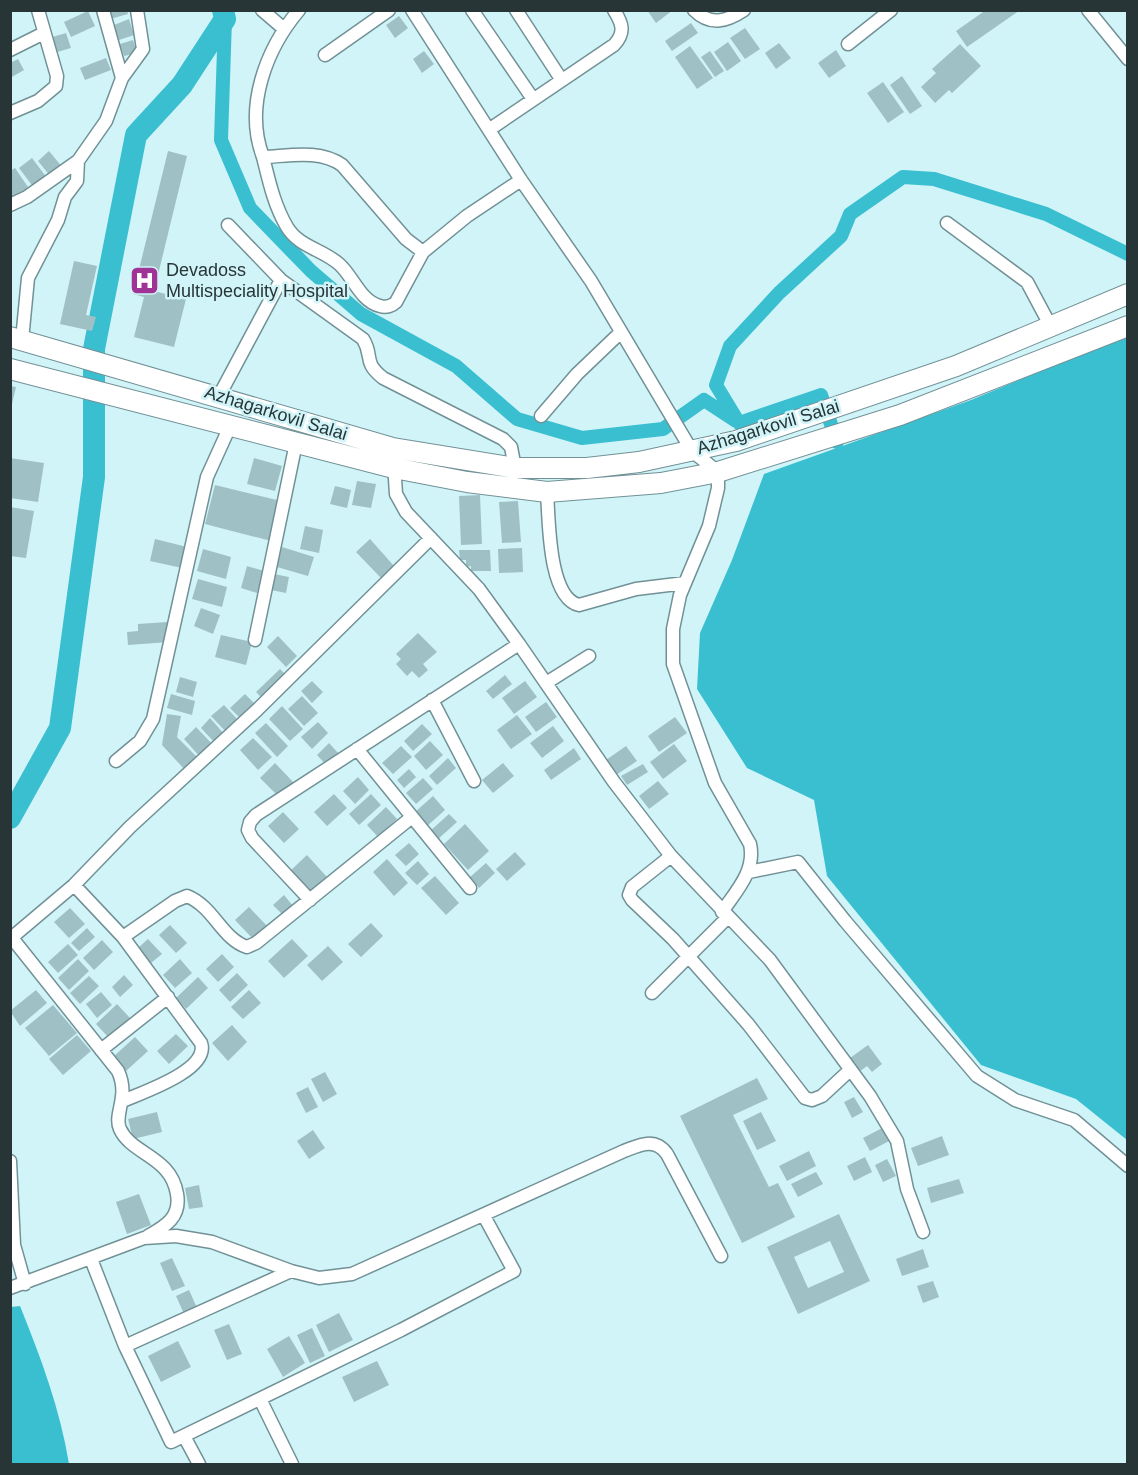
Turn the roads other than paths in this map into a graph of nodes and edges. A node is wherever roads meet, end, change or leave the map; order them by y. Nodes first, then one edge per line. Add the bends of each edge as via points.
1 (38, 10) edge
2 (103, 10) edge
3 (137, 10) edge
4 (262, 10) edge
5 (299, 10) edge
6 (389, 10) edge
7 (412, 10) edge
8 (472, 10) edge
9 (516, 10) edge
10 (614, 10) edge
11 (694, 10) edge
12 (744, 10) edge
13 (891, 10) edge
14 (1095, 13) edge
15 (284, 28) junction
16 (44, 33) junction
17 (848, 44) dead end
18 (10, 50) edge
19 (325, 55) dead end
20 (1128, 59) edge
21 (122, 78) junction
22 (561, 79) junction
23 (533, 99) junction
24 (10, 113) edge
25 (490, 129) junction
26 (263, 157) junction
27 (78, 161) junction
28 (521, 180) junction
29 (10, 205) edge
30 (947, 223) dead end
31 (228, 225) dead end
32 (423, 252) junction
33 (281, 280) junction
34 (1128, 294) edge
35 (1050, 325) junction
36 (1128, 326) edge
37 (621, 332) junction
38 (16, 339) edge
39 (10, 369) edge
40 (219, 396) junction
41 (541, 416) dead end
42 (231, 424) junction
43 (296, 442) junction
44 (393, 448) junction
45 (692, 451) junction
46 (394, 468) junction
47 (515, 468) junction
48 (718, 472) junction
49 (547, 492) junction
50 (431, 538) junction
51 (685, 583) junction
52 (255, 640) dead end
53 (519, 644) junction
54 (589, 656) dead end
55 (546, 683) junction
56 (432, 700) junction
57 (357, 749) junction
58 (116, 760) dead end
59 (474, 781) dead end
60 (412, 817) junction
61 (671, 856) junction
62 (749, 872) junction
63 (74, 885) junction
64 (470, 888) dead end
65 (310, 900) junction
66 (724, 915) junction
67 (123, 938) junction
68 (11, 939) edge
69 (688, 957) junction
70 (652, 993) dead end
71 (168, 997) junction
72 (101, 1050) junction
73 (850, 1070) junction
74 (123, 1101) junction
75 (10, 1161) edge
76 (1128, 1166) edge
77 (484, 1216) junction
78 (923, 1232) dead end
79 (144, 1238) junction
80 (721, 1256) dead end
81 (91, 1260) junction
82 (291, 1271) junction
83 (18, 1286) edge
84 (125, 1346) junction
85 (260, 1399) junction
86 (184, 1436) junction
87 (199, 1464) edge
88 (292, 1464) edge

1 - 16 street
2 - 21 street
3 - 21 street via 143,49
4 - 15 street
5 - 15 street
6 - 19 street
7 - 25 street
8 - 23 street
9 - 22 street
10 - 22 street via 622,23 620,39
11 - 12 street via 705,20 720,22
13 - 17 street
14 - 20 street
15 - 26 street via 256,99 256,131
16 - 18 street
16 - 24 street via 57,76 56,86 38,101
21 - 27 street via 106,121
22 - 23 street
23 - 25 street
25 - 28 street
26 - 32 street via 316,154 332,158 406,239
26 - 32 street via 274,199 288,229 298,240 340,264 372,302 391,307
27 - 29 street
27 - 38 street via 77,181 65,197 58,220 28,278
28 - 32 street
28 - 37 street
30 - 35 street via 1026,282
31 - 33 street
33 - 40 street
33 - 47 street via 363,339 369,365 383,378 507,442
34 - 35 main road, Azhagarkovil Salai
35 - 45 main road, Azhagarkovil Salai via 956,366 736,441
36 - 48 main road, Azhagarkovil Salai via 900,415
37 - 41 street
37 - 45 street
38 - 40 main road, Azhagarkovil Salai
39 - 42 main road, Azhagarkovil Salai
40 - 44 main road, Azhagarkovil Salai
42 - 43 main road, Azhagarkovil Salai
42 - 58 street via 207,477 153,719 140,741
43 - 46 main road, Azhagarkovil Salai
43 - 52 street
44 - 46 street
44 - 47 main road, Azhagarkovil Salai
45 - 47 main road, Azhagarkovil Salai via 587,468
45 - 48 street
46 - 49 main road, Azhagarkovil Salai
46 - 50 street via 396,494 406,512
48 - 49 main road, Azhagarkovil Salai via 661,483
48 - 51 street via 709,526
49 - 51 street via 551,554 564,596 572,603 579,605 636,589
50 - 53 street via 479,589
50 - 63 street
51 - 62 street via 672,628 672,664 715,783 750,844
53 - 55 street
53 - 56 street
54 - 55 street
55 - 61 street
56 - 57 street
56 - 59 street
57 - 60 street
57 - 65 street via 250,822 252,838
60 - 64 street
60 - 65 street
61 - 66 street
61 - 69 street via 632,887 629,895
62 - 66 street
62 - 76 street via 798,862 977,1076 1015,1100 1074,1120
63 - 67 street
63 - 68 street
65 - 67 street via 247,947 237,944 201,902 187,896
66 - 69 street
66 - 73 street via 788,982
67 - 71 street
68 - 72 street
69 - 70 street
69 - 73 street via 748,1024 805,1098 822,1096
71 - 72 street
71 - 74 street via 201,1043 204,1050 200,1060 190,1069
72 - 74 street via 123,1081
73 - 78 street via 897,1141 907,1189
74 - 79 street via 117,1120 120,1130 172,1177 179,1203 167,1225
75 - 83 street
77 - 80 street via 624,1151 654,1143 667,1154
77 - 82 street via 352,1274 319,1278
77 - 85 street via 514,1271
79 - 81 street
79 - 82 street via 176,1236 212,1242
81 - 83 street
81 - 84 street
82 - 84 street
84 - 86 street via 171,1442
85 - 86 street
85 - 88 street
86 - 87 street

